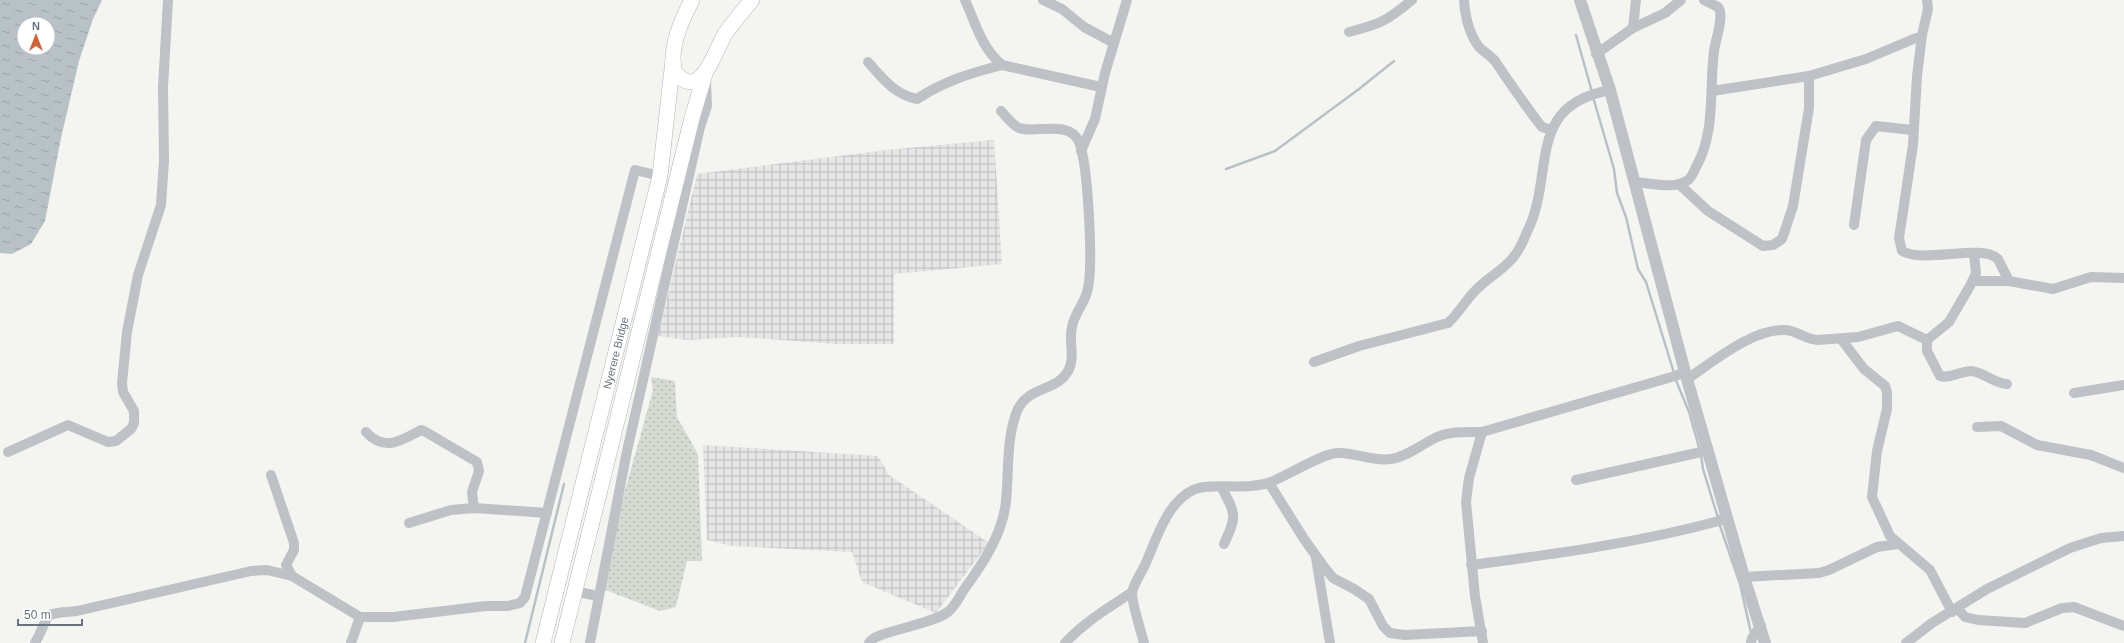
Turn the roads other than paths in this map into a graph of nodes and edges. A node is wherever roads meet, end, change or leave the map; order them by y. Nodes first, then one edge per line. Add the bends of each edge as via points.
1 (168, 0) edge
2 (692, 0) edge
3 (752, 0) edge
4 (965, 0) edge
5 (1043, 0) edge
6 (1127, 0) edge
7 (1412, 0) edge
8 (1464, 0) edge
9 (1580, 0) edge
10 (1636, 0) edge
11 (1681, 0) edge
12 (1704, 0) edge
13 (1927, 0) edge
14 (1633, 28) junction
15 (1349, 32) dead end
16 (1916, 38) dead end
17 (1114, 43) junction
18 (1596, 54) junction
19 (673, 60) junction
20 (868, 62) dead end
21 (1002, 65) junction
22 (705, 74) junction
23 (1809, 76) junction
24 (1101, 88) junction
25 (1610, 90) junction
26 (1712, 91) junction
27 (1001, 111) dead end
28 (1551, 130) junction
29 (1912, 130) junction
30 (1082, 151) junction
31 (660, 176) junction
32 (1635, 182) junction
33 (1680, 185) junction
34 (1854, 225) dead end
35 (1974, 254) junction
36 (2124, 278) edge
37 (1973, 281) junction
38 (2009, 281) junction
39 (1841, 339) junction
40 (1927, 340) junction
41 (1314, 362) dead end
42 (1686, 375) junction
43 (2007, 384) dead end
44 (2124, 385) edge
45 (2074, 393) dead end
46 (1977, 427) dead end
47 (366, 432) dead end
48 (1482, 432) junction
49 (8, 452) dead end
50 (1708, 452) junction
51 (2124, 468) edge
52 (271, 475) dead end
53 (1576, 480) dead end
54 (1269, 483) junction
55 (1222, 488) junction
56 (474, 508) junction
57 (547, 513) junction
58 (1726, 516) junction
59 (409, 523) dead end
60 (2124, 536) edge
61 (1224, 544) dead end
62 (1898, 544) junction
63 (1316, 556) junction
64 (1471, 564) junction
65 (292, 576) junction
66 (1744, 577) junction
67 (575, 591) junction
68 (1132, 592) junction
69 (598, 596) junction
70 (1954, 610) junction
71 (360, 617) junction
72 (1761, 625) junction
73 (2124, 626) edge
74 (1482, 631) junction
75 (1402, 639) edge
76 (35, 643) edge
77 (351, 643) edge
78 (543, 643) edge
79 (562, 643) edge
80 (590, 643) edge
81 (869, 643) edge
82 (1065, 643) edge
83 (1144, 643) edge
84 (1330, 643) edge
85 (1483, 643) edge
86 (1751, 643) edge
87 (1766, 643) edge
88 (1906, 643) edge

1 - 49 street via 163,87 164,160 161,204 137,279 127,332 122,383 123,392 134,411 134,422 131,429 116,441 101,440 68,425
2 - 19 main road, Nyerere Bridge via 681,23
3 - 22 main road, Nyerere Bridge via 725,34
4 - 21 street via 978,35 991,56
5 - 17 street via 1062,9 1084,27
6 - 17 street
7 - 15 street via 1389,19
8 - 28 street via 1467,18 1478,46 1494,60 1507,82 1542,127
9 - 18 street
10 - 14 street
11 - 14 street via 1665,12
12 - 26 street via 1721,11 1711,76
13 - 29 street via 1928,9 1922,35
14 - 18 street
16 - 23 street via 1866,59
17 - 24 street
18 - 25 street
19 - 22 main road via 675,72 684,80 696,80
19 - 31 main road, Nyerere Bridge
20 - 21 street via 888,85 907,97 917,99 936,86 963,75
21 - 24 street
22 - 67 main road, Nyerere Bridge
22 - 69 street via 707,106 626,451
23 - 26 street
23 - 33 street via 1809,108 1794,206 1782,239 1773,245 1763,246 1708,211
24 - 30 street via 1095,119
25 - 28 street via 1592,94 1576,102 1562,113
25 - 32 street
26 - 33 street via 1709,126 1702,157 1690,179
27 - 30 street via 1017,127 1051,128 1074,134
28 - 41 street via 1543,176 1527,234 1509,263 1474,291 1457,315 1448,323 1359,346
29 - 34 street via 1876,126 1870,132 1866,140
29 - 35 street via 1913,145 1899,238 1902,251 1908,255 1923,256
30 - 81 street via 1087,186 1089,276 1087,292 1072,325 1072,356 1069,370 1065,376 1027,397 1018,410 1009,449 1004,516 980,567 949,612 919,626 876,636
31 - 57 street via 635,170
31 - 78 main road, Nyerere Bridge
32 - 33 street
32 - 42 street
35 - 37 street via 1976,273
35 - 38 street via 1986,253 1995,256
36 - 38 street via 2091,277 2053,289
37 - 38 street
37 - 40 street via 1949,322
39 - 40 street via 1858,338 1898,326
39 - 42 street via 1812,340 1793,331 1784,330 1760,335
39 - 62 street via 1864,369 1885,386 1887,392 1887,409 1877,451 1872,497 1885,527
40 - 43 street via 1927,350 1940,376 1970,371
42 - 48 street
42 - 50 street
44 - 45 street
46 - 51 street via 2001,426 2037,445 2091,455
47 - 56 street via 381,443 400,441 421,430 477,462 479,471 472,492
48 - 54 street via 1438,436 1392,459 1375,460 1335,452
48 - 64 street via 1469,478 1466,502
50 - 53 street
50 - 58 street
52 - 65 street via 294,543 294,550 286,564
54 - 55 street
54 - 63 street
55 - 61 street via 1235,516
55 - 68 street via 1193,490 1180,500 1159,530
56 - 57 street
56 - 59 street via 451,510
57 - 71 street via 525,597 520,603 393,617
58 - 64 street via 1719,521 1639,541
58 - 66 street
60 - 70 street via 2101,538 2070,548 1987,589
62 - 66 street via 1877,547 1819,573
62 - 70 street via 1930,570
63 - 75 street via 1333,578 1369,599 1386,630
63 - 84 street
64 - 74 street
65 - 71 street
65 - 76 street via 267,570 251,571 77,611 53,613 47,616
66 - 72 street
67 - 69 street
67 - 79 main road, Nyerere Bridge
68 - 82 street via 1075,632
68 - 83 street
69 - 80 street
70 - 73 street via 1978,620 2026,624 2062,608 2074,607
70 - 88 street via 1914,635
71 - 77 street
72 - 86 street
72 - 87 street
74 - 75 street
74 - 85 street

